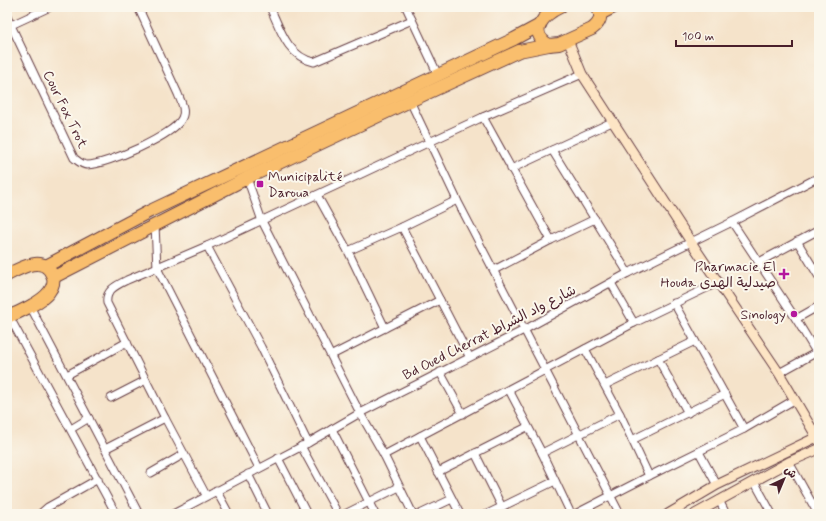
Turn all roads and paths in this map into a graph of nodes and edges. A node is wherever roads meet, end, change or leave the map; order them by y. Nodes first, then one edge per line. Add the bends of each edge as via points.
1 (50, 7) edge
2 (138, 7) edge
3 (270, 7) edge
4 (406, 7) edge
5 (560, 7) edge
6 (614, 7) edge
7 (599, 10) edge
8 (7, 17) edge
9 (412, 20) junction
10 (540, 25) junction
11 (9, 26) edge
12 (568, 40) junction
13 (549, 45) junction
14 (582, 74) junction
15 (438, 76) junction
16 (410, 101) junction
17 (483, 117) junction
18 (614, 121) junction
19 (428, 142) junction
20 (552, 150) junction
21 (511, 168) junction
22 (819, 177) edge
23 (246, 178) junction
24 (317, 195) junction
25 (457, 200) junction
26 (594, 219) junction
27 (262, 221) junction
28 (732, 222) junction
29 (154, 225) junction
30 (402, 227) junction
31 (819, 230) edge
32 (551, 240) junction
33 (797, 241) junction
34 (691, 242) junction
35 (207, 246) junction
36 (348, 251) junction
37 (759, 262) junction
38 (46, 266) junction
39 (157, 268) junction
40 (494, 270) junction
41 (628, 273) junction
42 (7, 274) edge
43 (819, 277) edge
44 (54, 278) junction
45 (719, 282) junction
46 (611, 283) junction
47 (440, 300) junction
48 (674, 303) junction
49 (30, 306) junction
50 (819, 306) edge
51 (8, 317) edge
52 (796, 318) junction
53 (634, 323) junction
54 (385, 328) junction
55 (524, 330) junction
56 (695, 341) junction
57 (127, 342) junction
58 (585, 349) junction
59 (818, 354) edge
60 (332, 355) junction
61 (469, 356) junction
62 (658, 359) junction
63 (545, 371) junction
64 (440, 372) junction
65 (779, 373) junction
66 (67, 375) junction
67 (146, 380) junction
68 (605, 385) junction
69 (509, 390) junction
70 (725, 394) junction
71 (111, 398) dead end
72 (794, 400) junction
73 (360, 413) junction
74 (688, 413) junction
75 (463, 414) junction
76 (620, 414) junction
77 (89, 418) junction
78 (164, 418) junction
79 (528, 427) junction
80 (71, 429) junction
81 (332, 429) junction
82 (744, 429) junction
83 (578, 434) junction
84 (420, 436) junction
85 (818, 438) edge
86 (632, 440) junction
87 (308, 443) junction
88 (301, 446) junction
89 (105, 448) junction
90 (819, 449) edge
91 (699, 452) junction
92 (475, 453) junction
93 (542, 453) junction
94 (184, 454) junction
95 (384, 455) junction
96 (278, 458) junction
97 (789, 462) junction
98 (259, 468) junction
99 (438, 472) junction
100 (151, 473) dead end
101 (248, 474) junction
102 (649, 476) junction
103 (98, 479) junction
104 (555, 481) junction
105 (754, 481) junction
106 (717, 486) junction
107 (399, 487) junction
108 (216, 490) junction
109 (206, 495) junction
110 (610, 497) junction
111 (452, 499) junction
112 (719, 500) junction
113 (369, 502) junction
114 (502, 506) junction
115 (187, 507) junction
116 (40, 514) edge
117 (116, 514) edge
118 (139, 514) edge
119 (173, 514) edge
120 (190, 514) edge
121 (229, 514) edge
122 (268, 514) edge
123 (307, 514) edge
124 (338, 514) edge
125 (344, 514) edge
126 (375, 514) edge
127 (413, 514) edge
128 (420, 514) edge
129 (460, 514) edge
130 (487, 514) edge
131 (571, 514) edge
132 (575, 514) edge
133 (620, 514) edge
134 (668, 514) edge
135 (695, 514) edge
136 (726, 514) edge
137 (772, 514) edge
138 (818, 514) edge

1 - 11 street
2 - 11 street, Cour Fox Trot via 178,94 183,117 172,130 154,141 93,165 86,165 74,158
3 - 9 street via 292,50 305,61 314,62
4 - 9 street
5 - 10 highway via 542,19
6 - 7 highway
7 - 12 highway via 600,19 596,26
8 - 11 street
9 - 15 street
10 - 13 highway via 541,39
10 - 15 highway
12 - 13 highway
12 - 14 street
13 - 16 highway via 519,51
14 - 17 street
14 - 18 street
15 - 38 highway via 150,211
16 - 19 street
16 - 23 highway
17 - 19 street
17 - 21 street
18 - 20 street
18 - 34 street
19 - 24 street
19 - 25 street
20 - 21 street
20 - 26 street
21 - 32 street
22 - 28 street, Bd Oued Cherrat شارع واد الشراط
23 - 27 street
23 - 29 highway
24 - 27 street
24 - 36 street
25 - 30 street
25 - 40 street
26 - 32 street
26 - 41 street
27 - 35 street
27 - 60 street
28 - 34 street, Bd Oued Cherrat شارع واد الشراط
28 - 37 street
29 - 39 street
29 - 44 highway
30 - 36 street
30 - 47 street
31 - 33 street
32 - 40 street
33 - 37 street
33 - 43 street
34 - 41 street, Bd Oued Cherrat شارع واد الشراط
34 - 45 street
35 - 39 street
35 - 87 street
36 - 54 street
37 - 52 street
38 - 42 highway via 35,264
38 - 44 highway
39 - 57 street via 115,286 108,292 107,303
39 - 98 street
40 - 55 street
41 - 46 street, Bd Oued Cherrat شارع واد الشراط
44 - 49 highway via 50,292
45 - 48 street
45 - 65 street
46 - 53 street
46 - 55 street, Bd Oued Cherrat شارع واد الشراط
47 - 54 street
47 - 61 street
48 - 53 street
48 - 56 street
49 - 51 highway
49 - 66 street
50 - 52 street
51 - 80 street
52 - 59 street
53 - 58 street
54 - 60 street
55 - 61 street, Bd Oued Cherrat شارع واد الشراط
55 - 63 street
56 - 62 street
56 - 70 street
57 - 66 street
57 - 67 street
58 - 63 street
58 - 68 street
59 - 65 street
60 - 73 street
61 - 64 street, Bd Oued Cherrat شارع واد الشراط
62 - 68 street
62 - 74 street
63 - 69 street
63 - 83 street
64 - 73 street, Bd Oued Cherrat شارع واد الشراط
64 - 75 street
65 - 72 street
66 - 77 street
67 - 71 street
67 - 78 street
68 - 76 street
69 - 75 street
69 - 79 street
70 - 74 street
70 - 82 street
72 - 82 street
72 - 85 street
73 - 81 street, Bd Oued Cherrat شارع واد الشراط
73 - 95 street
74 - 86 street
75 - 84 street
76 - 83 street
76 - 86 street
77 - 80 street
77 - 89 street
78 - 89 street
78 - 94 street
79 - 92 street
79 - 93 street
80 - 103 street
81 - 87 street, Bd Oued Cherrat شارع واد الشراط
81 - 113 street
82 - 91 street
83 - 93 street
83 - 110 street
84 - 95 street
84 - 99 street
85 - 106 street
86 - 102 street
87 - 88 street, Bd Oued Cherrat شارع واد الشراط
88 - 96 street, Bd Oued Cherrat شارع واد الشراط
88 - 124 street
89 - 118 street
90 - 97 street
91 - 102 street
91 - 106 street
92 - 99 street
92 - 114 street
93 - 104 street
94 - 100 street
94 - 109 street
95 - 107 street
96 - 98 street, Bd Oued Cherrat شارع واد الشراط
96 - 123 street
97 - 105 street
97 - 138 street
98 - 101 street, Bd Oued Cherrat شارع واد الشراط
99 - 111 street
101 - 108 street, Bd Oued Cherrat شارع واد الشراط
101 - 122 street
102 - 110 street
103 - 116 street
103 - 117 street
104 - 114 street
104 - 131 street
105 - 112 street
105 - 137 street
106 - 134 street
107 - 113 street
107 - 127 street
108 - 109 street, Bd Oued Cherrat شارع واد الشراط
108 - 121 street
109 - 115 street, Bd Oued Cherrat شارع واد الشراط
110 - 132 street
110 - 133 street
111 - 128 street
111 - 129 street
112 - 135 street
112 - 136 street
113 - 125 street
113 - 126 street
114 - 130 street
115 - 119 street, Bd Oued Cherrat شارع واد الشراط
115 - 120 street

